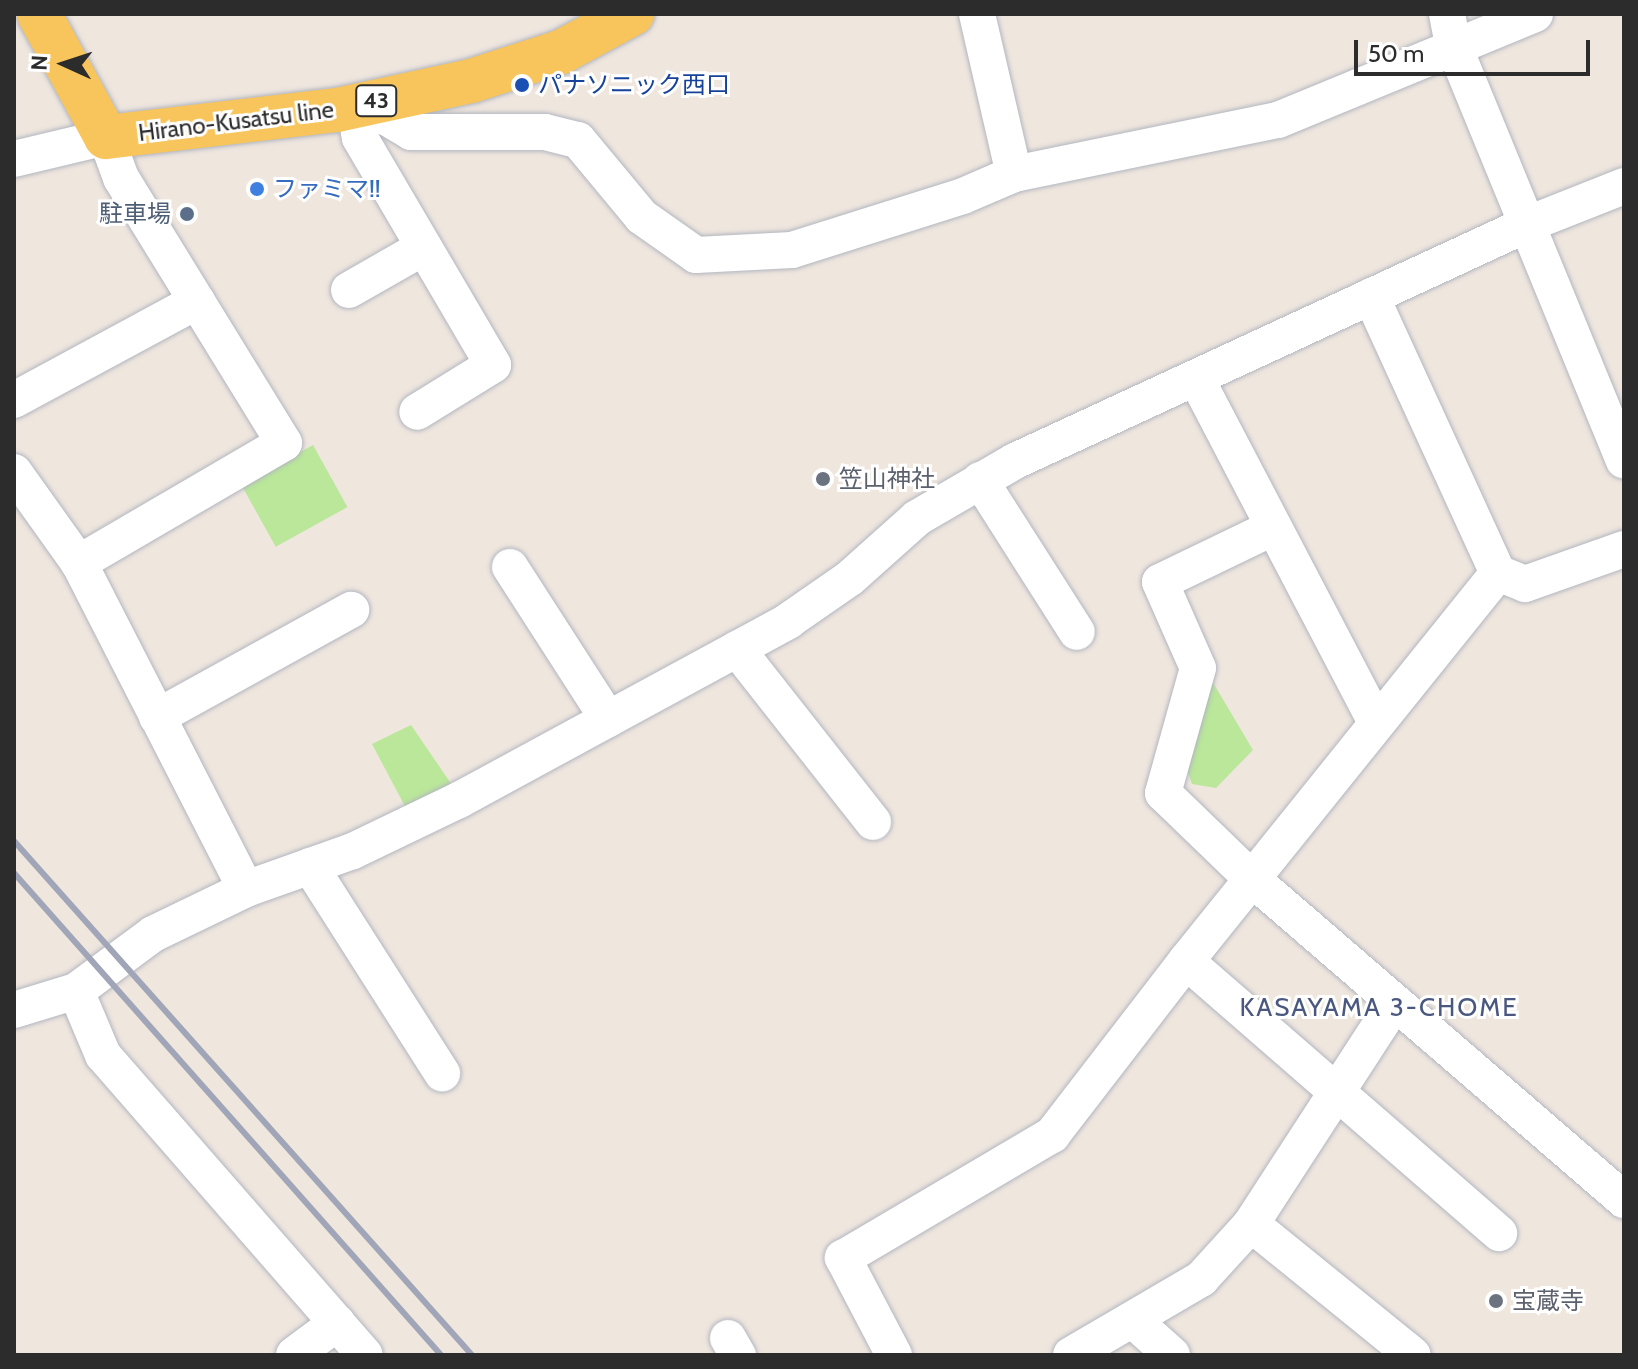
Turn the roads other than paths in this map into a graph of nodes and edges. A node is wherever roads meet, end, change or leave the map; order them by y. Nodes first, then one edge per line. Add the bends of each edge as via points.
1 (39, 14) edge
2 (632, 14) edge
3 (977, 14) edge
4 (1535, 14) edge
5 (1450, 29) edge
6 (347, 113) junction
7 (106, 137) junction
8 (14, 159) edge
9 (1014, 174) junction
10 (1624, 186) edge
11 (1528, 224) junction
12 (424, 247) junction
13 (349, 290) dead end
14 (1371, 296) junction
15 (197, 301) junction
16 (1196, 378) junction
17 (1610, 386) edge
18 (14, 400) edge
19 (417, 412) dead end
20 (1624, 460) edge
21 (14, 472) edge
22 (980, 480) junction
23 (1270, 529) junction
24 (1624, 549) edge
25 (79, 563) junction
26 (510, 567) dead end
27 (1498, 573) junction
28 (351, 610) dead end
29 (1077, 632) dead end
30 (737, 649) junction
31 (157, 717) junction
32 (608, 719) junction
33 (1375, 721) junction
34 (873, 822) dead end
35 (310, 866) junction
36 (1251, 878) junction
37 (246, 889) junction
38 (1186, 961) junction
39 (76, 991) junction
40 (1394, 1004) junction
41 (14, 1010) edge
42 (442, 1073) dead end
43 (1336, 1091) junction
44 (1624, 1200) edge
45 (1251, 1224) junction
46 (1499, 1233) dead end
47 (1134, 1321) junction
48 (337, 1323) junction
49 (294, 1355) edge
50 (365, 1355) edge
51 (894, 1355) edge
52 (1071, 1355) edge
53 (1172, 1355) edge
54 (1413, 1355) edge

1 - 7 main road, Hirano-Kusatsu line
2 - 6 main road, Hirano-Kusatsu line / 43 via 561,52
3 - 9 street
4 - 5 street
5 - 9 street via 1278,120
5 - 11 street
6 - 7 main road, Hirano-Kusatsu line / 43
6 - 9 street via 386,117 411,132 545,132 578,140 642,217 696,255 792,250 963,196
6 - 12 street
7 - 8 street
7 - 15 street via 121,178
10 - 11 street
11 - 14 street
11 - 17 street
12 - 13 street
12 - 19 street via 493,365
14 - 16 street
14 - 27 street
15 - 18 street
15 - 25 street via 284,443
16 - 22 street
16 - 23 street
17 - 20 street
21 - 25 street
22 - 29 street
22 - 30 street via 917,518 850,578
23 - 33 street
23 - 36 street via 1160,582 1198,668 1163,793
24 - 27 street via 1525,584
25 - 31 street
26 - 32 street
27 - 33 street
28 - 31 street
30 - 32 street
30 - 34 street
31 - 37 street
32 - 35 street via 459,800
33 - 36 street
35 - 37 street
35 - 42 street
36 - 38 street
36 - 40 street
37 - 39 street via 153,934
38 - 43 street
38 - 51 street via 1052,1135 843,1258
39 - 41 street
39 - 48 street via 103,1055
40 - 43 street
40 - 44 street
43 - 45 street
43 - 46 street
45 - 47 street via 1201,1279
45 - 54 street
47 - 52 street
47 - 53 street
48 - 49 street
48 - 50 street

